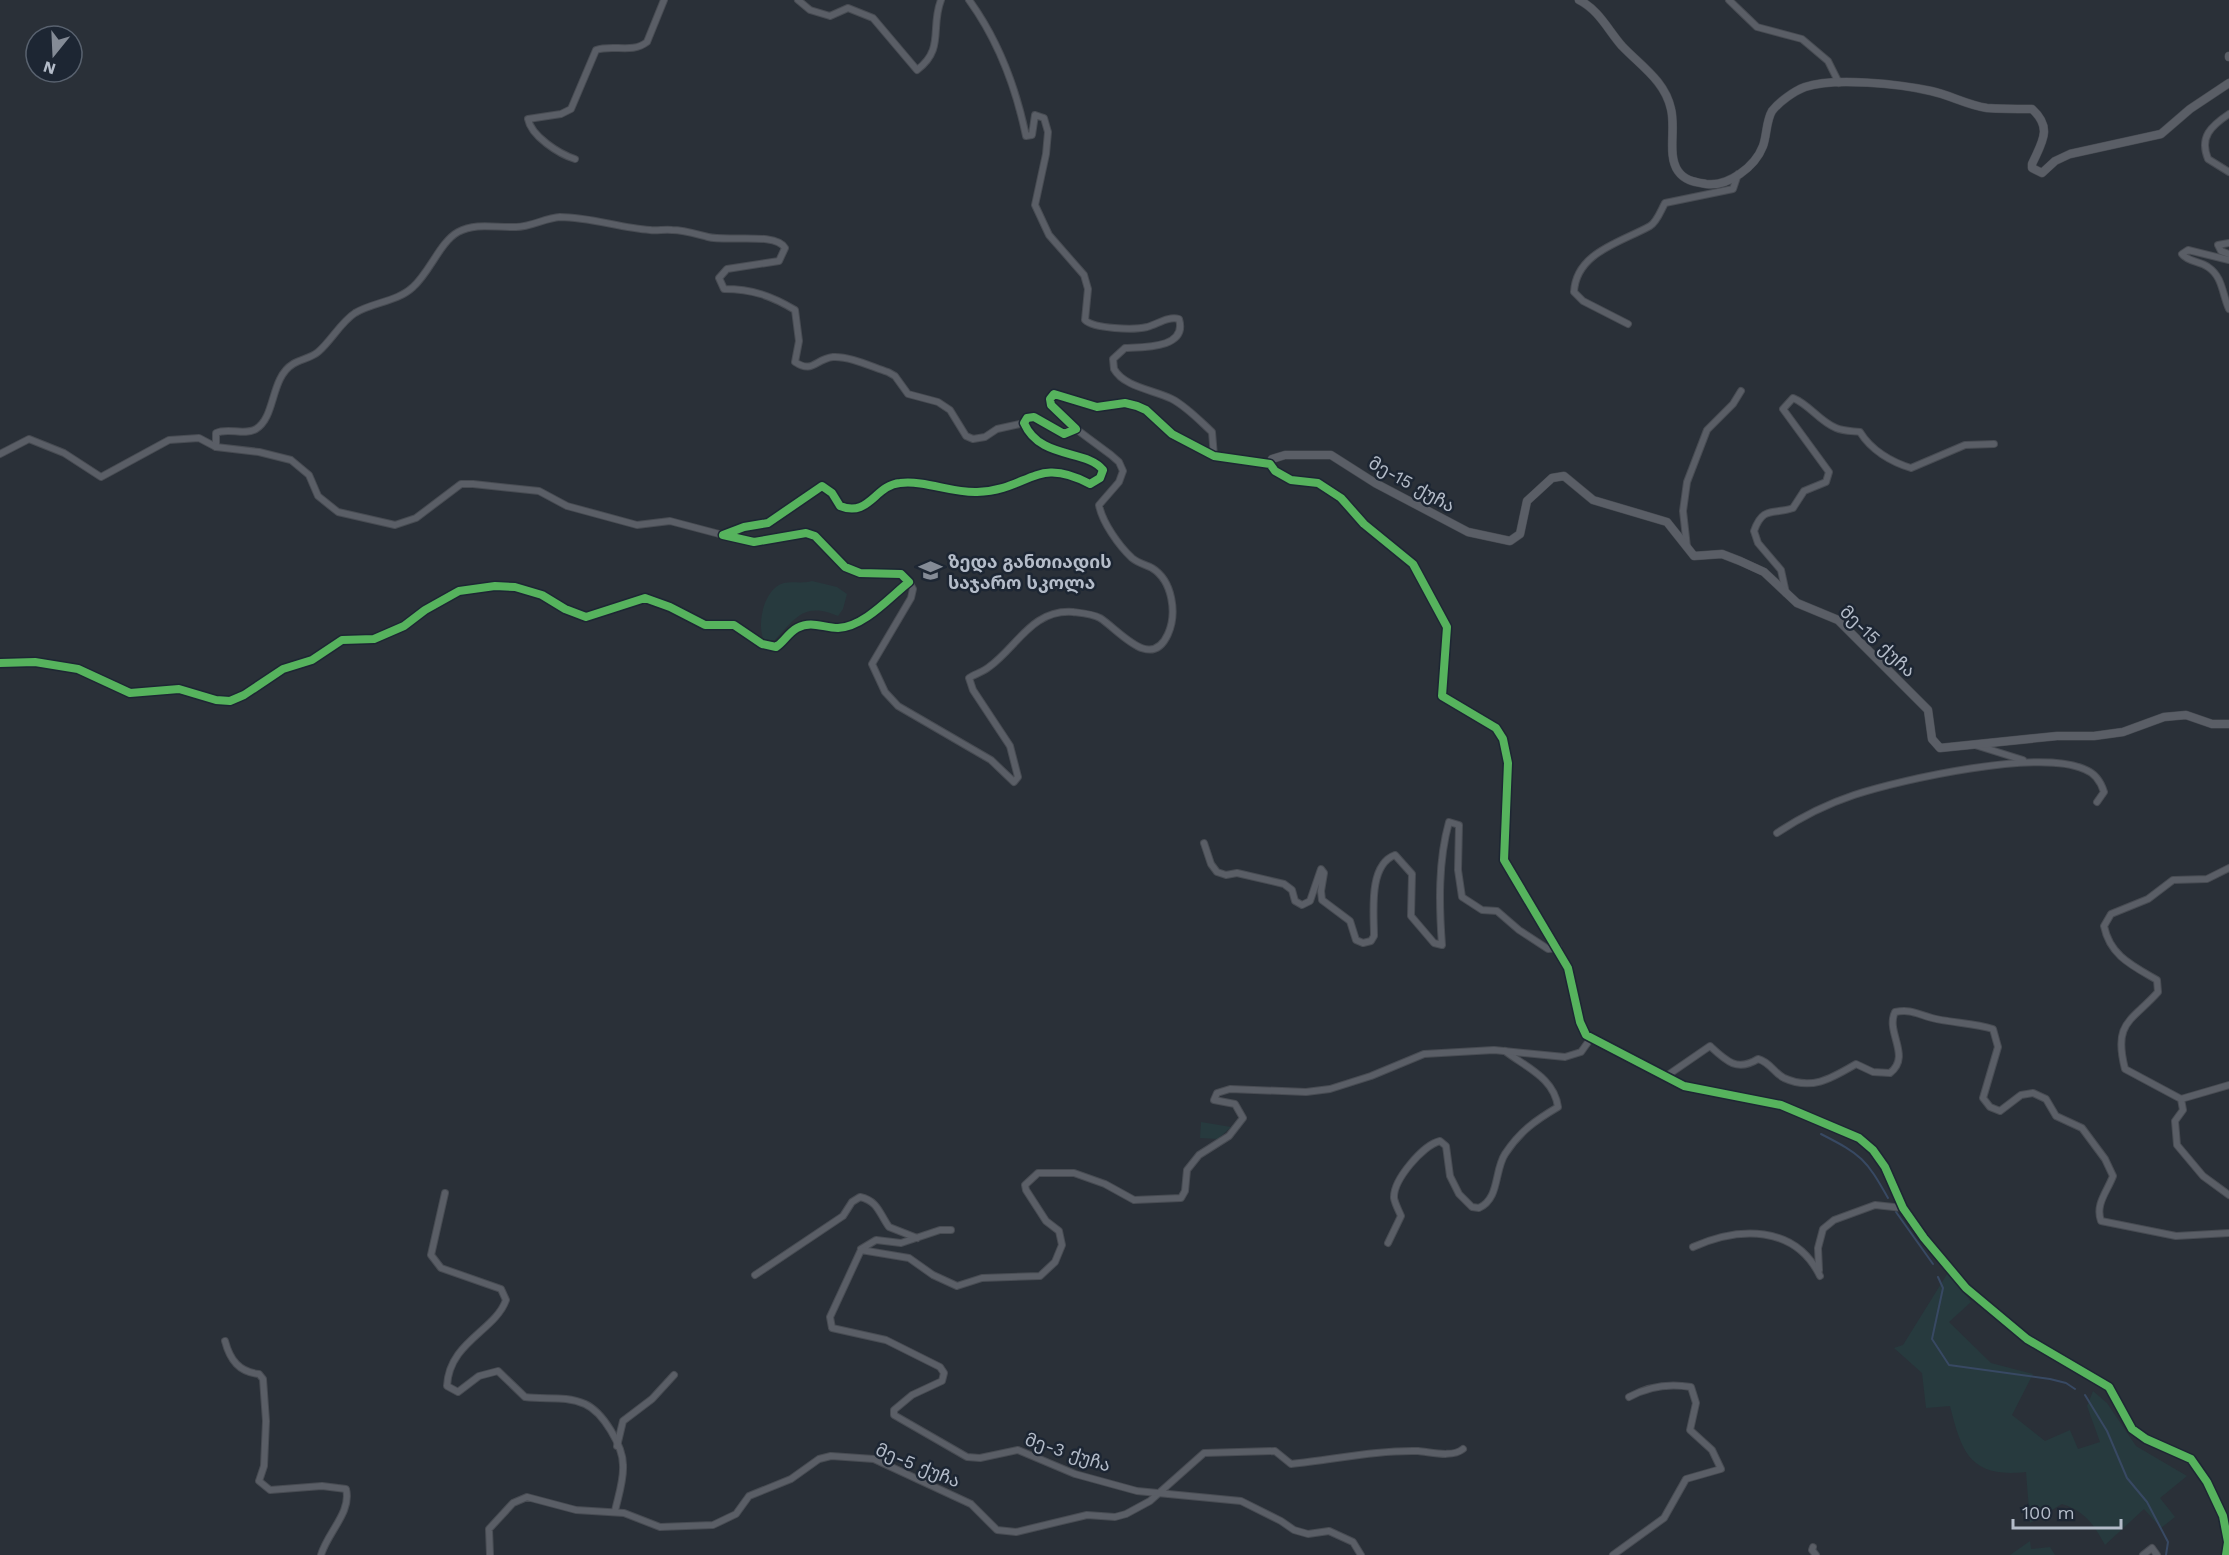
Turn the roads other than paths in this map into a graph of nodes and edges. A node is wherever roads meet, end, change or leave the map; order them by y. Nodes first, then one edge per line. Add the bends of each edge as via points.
1 (664, 0) edge
2 (798, 0) edge
3 (941, 0) edge
4 (969, 0) edge
5 (1579, 0) edge
6 (1729, 0) edge
7 (1839, 83) junction
8 (2229, 83) edge
9 (2229, 114) edge
10 (574, 159) dead end
11 (2229, 172) edge
12 (1738, 174) junction
13 (2229, 243) edge
14 (2229, 254) edge
15 (2229, 260) edge
16 (2229, 309) edge
17 (1628, 324) dead end
18 (1741, 391) dead end
19 (1024, 423) junction
20 (1076, 429) junction
21 (1994, 444) dead end
22 (216, 447) junction
23 (0, 454) edge
24 (1214, 456) junction
25 (1270, 464) junction
26 (723, 535) junction
27 (1687, 551) junction
28 (909, 582) junction
29 (1786, 593) junction
30 (0, 663) edge
31 (2229, 724) edge
32 (1972, 744) junction
33 (2025, 761) junction
34 (2097, 802) dead end
35 (1777, 833) dead end
36 (1204, 843) dead end
37 (2229, 868) edge
38 (1558, 948) junction
39 (1591, 1038) junction
40 (1504, 1051) junction
41 (1665, 1077) junction
42 (2229, 1085) edge
43 (2181, 1099) junction
44 (445, 1193) dead end
45 (2229, 1195) edge
46 (1903, 1208) junction
47 (951, 1230) dead end
48 (2229, 1233) edge
49 (917, 1238) junction
50 (1388, 1243) dead end
51 (1693, 1247) dead end
52 (861, 1250) junction
53 (755, 1275) dead end
54 (225, 1341) dead end
55 (674, 1375) dead end
56 (1629, 1397) dead end
57 (617, 1446) junction
58 (1463, 1449) dead end
59 (1159, 1491) junction
60 (615, 1511) junction
61 (1813, 1547) dead end
62 (321, 1555) edge
63 (490, 1555) edge
64 (1361, 1555) edge
65 (1612, 1555) edge
66 (1816, 1555) edge
67 (2143, 1555) edge
68 (2157, 1555) edge
69 (2226, 1555) edge

1 - 10 street via 647,42 629,49 596,50 571,109 528,119 533,130 561,155
2 - 3 street via 810,10 830,16 848,8 873,18 918,70 929,61 935,47 936,13
4 - 24 street via 994,41 1014,88 1026,136 1032,135 1035,115 1044,118 1048,132 1046,154 1035,205 1049,235 1084,275 1088,289 1085,320 1099,328 1144,328 1173,318 1179,320 1176,338 1156,347 1125,348 1113,359 1114,369 1125,381 1172,399 1190,412 1212,432
5 - 12 street via 1600,17 1668,96 1674,125 1673,160 1679,172 1689,181 1712,184
6 - 7 street via 1757,27 1802,39 1828,61
7 - 8 street via 1902,86 1987,108 2032,109 2043,118 2045,128 2032,164 2042,173 2070,154 2161,134
7 - 12 street via 1805,87 1779,103 1770,113 1762,147
9 - 11 street via 2209,129 2204,142 2208,159
12 - 17 street via 1733,189 1665,203 1652,225 1602,248 1581,270 1574,292 1583,301
13 - 14 street via 2218,248
15 - 16 street via 2196,251 2182,254 2208,267 2218,277
18 - 27 street via 1707,430 1687,482 1683,511
19 - 20 street via 1034,417 1064,435
19 - 22 street via 973,439 966,436 950,410 938,402 908,394 888,372 836,357 803,368 795,362 799,334 795,310 764,293 724,289 719,278 727,269 779,261 785,248 782,242 722,239 562,217 519,227 459,231 411,289 352,315 315,354 293,364 281,375 264,420 256,429 221,430 216,433
19 - 26 street via 1046,446 1066,456 1098,463 1103,470 1100,478 1090,484 1069,473 1052,471 999,489 976,492 900,483 856,510 840,506 822,486 768,523
20 - 24 street via 1051,405 1054,394 1097,406 1137,406 1172,434
20 - 28 street via 1119,462 1123,471 1119,482 1099,505 1101,516 1133,560 1155,570 1169,590 1173,619 1162,644 1152,650 1139,649 1098,617 1072,612 1053,614 1033,624 988,668 969,678 1010,746 1018,777 1014,782 991,760 919,720 885,692 872,664 911,598 913,589
21 - 29 street via 1965,445 1911,468 1897,464 1867,443 1860,432 1837,429 1793,398 1783,410 1829,471 1826,482 1804,491 1793,508 1777,509 1757,521 1754,531 1758,543 1781,570
22 - 23 street via 199,438 169,440 101,477 64,453 29,439
22 - 26 street via 291,460 309,475 318,496 332,508 395,525 416,518 461,484 473,484 539,491 567,506 637,525 670,521
24 - 25 street
25 - 27 street, მე-15 ქუჩა via 1272,459 1285,454 1331,455 1467,532 1500,540 1515,539 1520,534 1527,501 1552,478 1564,476 1593,500 1667,522
25 - 38 street via 1291,480 1318,483 1341,498 1364,524 1407,557 1419,574 1447,627 1442,696 1496,728 1503,739 1508,762 1504,860
26 - 28 street via 754,542 806,533 815,536 844,567 860,573 901,574
27 - 29 street, მე-15 ქუჩა via 1697,558 1722,554 1740,561 1764,572
28 - 30 street via 865,618 839,628 815,623 798,627 781,644 771,647 734,625 705,625 645,598 586,617 542,595 515,587 475,588 459,591 404,626 374,639 342,640 312,660 283,669 230,701 179,689 130,693 78,669 35,662
29 - 32 street, მე-15 ქუჩა via 1797,603 1829,615 1848,628 1928,710 1932,739 1940,748
31 - 32 street, მე-15 ქუჩა via 2212,724 2186,715 2094,736
32 - 33 street
33 - 34 street via 2084,769 2101,781 2104,792
33 - 35 street via 1901,781 1862,792 1801,817
36 - 38 street via 1218,872 1284,884 1302,905 1310,901 1321,869 1322,900 1350,921 1356,940 1363,943 1374,936 1374,897 1380,870 1395,855 1412,874 1411,916 1434,943 1442,945 1440,898 1449,822 1459,825 1462,897 1482,910 1497,911 1548,949
37 - 43 street via 2207,879 2173,880 2148,899 2111,914 2104,926 2115,952 2157,980 2158,992 2122,1031 2125,1069
38 - 39 street via 1573,980 1583,1032
39 - 40 street via 1581,1052 1565,1057
39 - 41 street
40 - 50 street via 1546,1080 1556,1092 1558,1107 1523,1130 1503,1156 1491,1199 1479,1208 1472,1207 1459,1194 1450,1176 1446,1146 1440,1141 1432,1143 1396,1185 1394,1198 1401,1216
40 - 52 street via 1424,1054 1330,1089 1230,1089 1217,1093 1214,1100 1235,1104 1243,1118 1229,1136 1199,1155 1187,1170 1181,1198 1134,1200 1074,1173 1038,1173 1025,1185 1026,1190 1046,1221 1059,1231 1062,1245 1055,1262 1041,1276 982,1278 957,1286 909,1258
41 - 46 street via 1693,1089 1781,1105 1859,1138 1885,1167
41 - 48 street via 1710,1046 1737,1066 1747,1066 1758,1059 1783,1077 1812,1084 1826,1082 1856,1064 1873,1072 1890,1073 1898,1067 1900,1059 1892,1019 1895,1012 1914,1010 1931,1018 1972,1023 1993,1029 1998,1047 1983,1098 1990,1107 2000,1111 2021,1095 2038,1094 2046,1099 2056,1116 2082,1128 2105,1159 2113,1176 2098,1212 2101,1221 2176,1236
42 - 43 street
43 - 45 street via 2183,1110 2175,1121 2177,1145 2203,1176
44 - 57 street via 431,1255 441,1268 501,1289 506,1300 499,1314 468,1341 447,1386 458,1392 479,1376 498,1371 525,1397 563,1398 585,1404 601,1418
46 - 51 street via 1875,1205 1834,1220 1823,1229 1818,1248 1820,1276 1803,1251 1767,1233 1712,1238
46 - 69 street via 1966,1288 1982,1302 2027,1339 2109,1387 2132,1429 2191,1459 2223,1516
47 - 49 street
49 - 52 street via 901,1243 876,1240
49 - 53 street via 889,1227 878,1207 860,1197 843,1216
52 - 59 street, მე-3 ქუჩა via 830,1317 832,1328 885,1341 944,1373 942,1381 912,1395 894,1410 894,1415 967,1458 1018,1450 1075,1474 1137,1491
54 - 62 street via 229,1358 247,1373 259,1374 265,1386 264,1466 259,1481 270,1490 322,1486 346,1489 345,1506
55 - 57 street via 624,1421
56 - 65 street via 1647,1388 1675,1384 1691,1387 1696,1403 1690,1430 1712,1450 1721,1469 1686,1479 1664,1518
57 - 60 street via 623,1466
58 - 59 street via 1457,1454 1415,1451 1291,1464 1275,1451 1204,1453
59 - 60 street, მე-5 ქუჩა via 1150,1502 1115,1517 1087,1515 1005,1532 989,1524 971,1504 934,1485 874,1459 831,1456 819,1459 791,1479 749,1496 736,1514 713,1525 671,1529
59 - 64 street via 1241,1501 1294,1530 1308,1534 1329,1531 1353,1542
60 - 63 street, მე-5 ქუჩა via 576,1510 527,1497 513,1503 489,1528
61 - 66 street
67 - 68 street via 2152,1548

